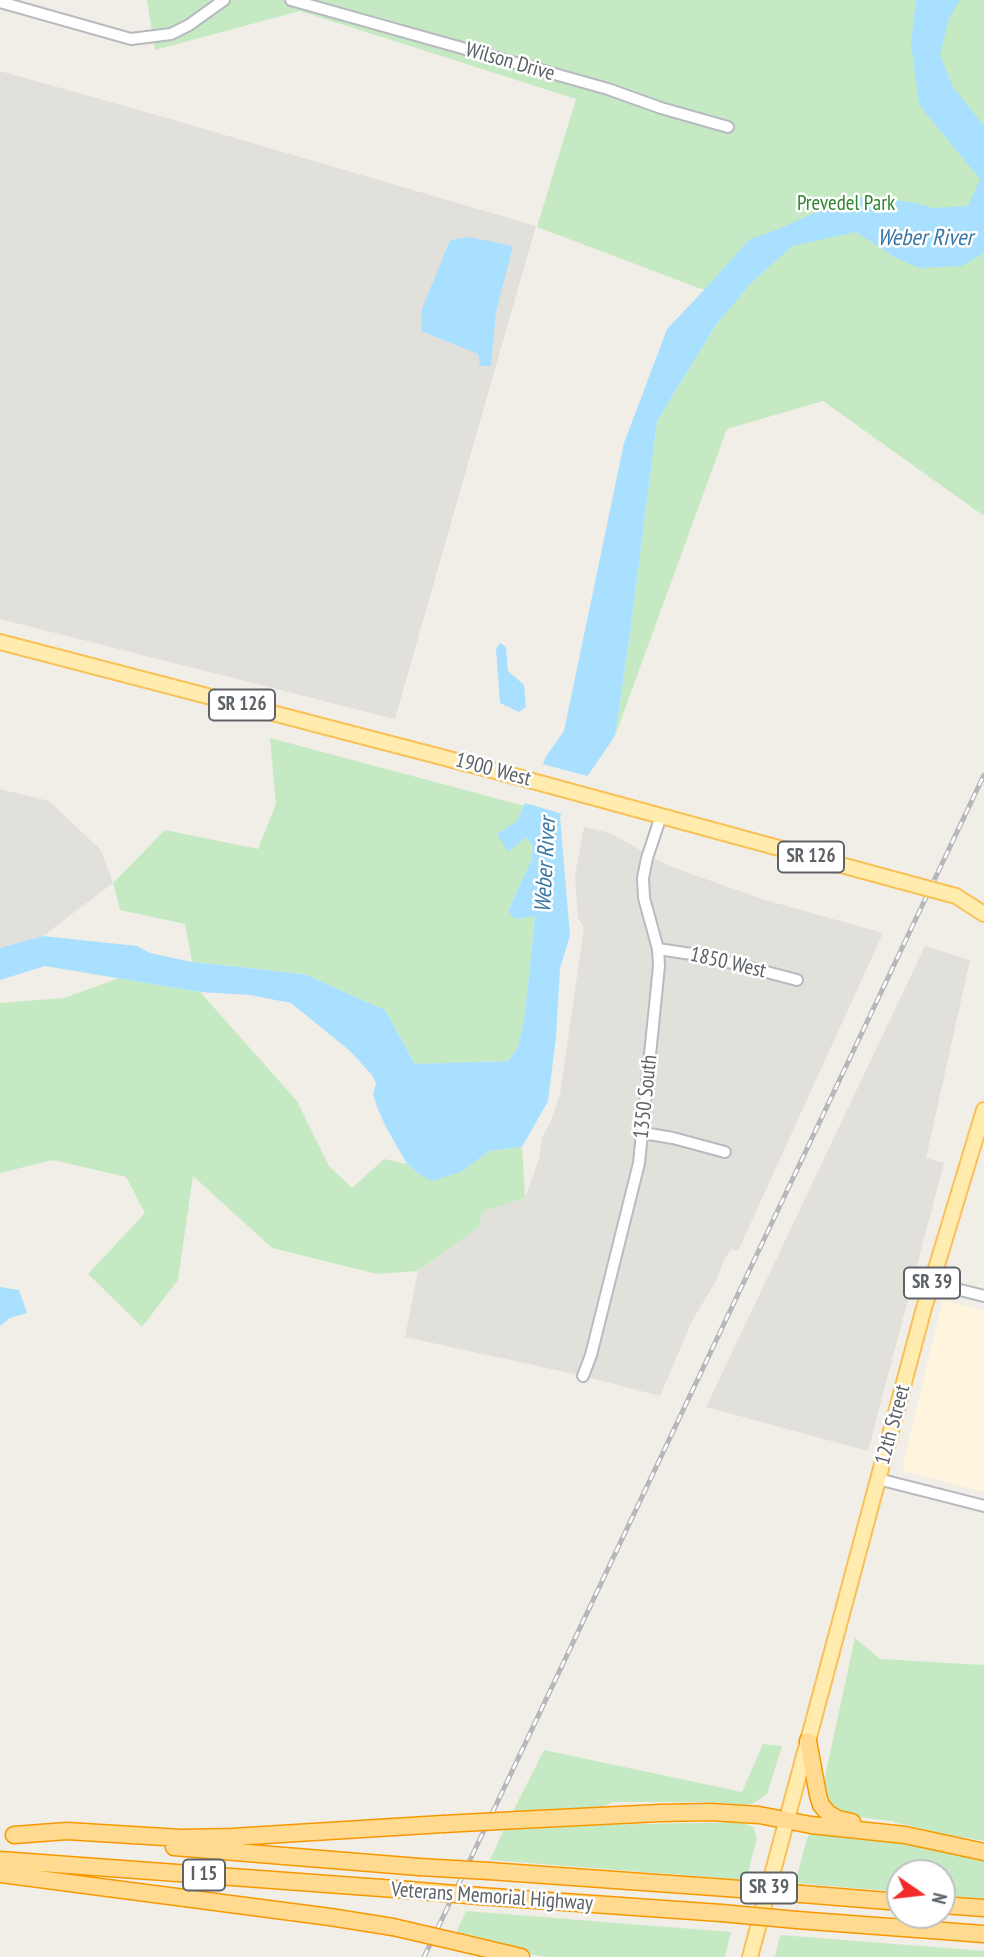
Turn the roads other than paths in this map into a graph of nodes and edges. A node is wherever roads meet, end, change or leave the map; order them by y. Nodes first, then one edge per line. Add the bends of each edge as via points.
1 (224, 0) edge
2 (291, 0) edge
3 (0, 2) edge
4 (728, 127) dead end
5 (0, 642) edge
6 (661, 816) junction
7 (956, 896) junction
8 (981, 901) edge
9 (984, 914) edge
10 (658, 949) junction
11 (797, 980) dead end
12 (984, 1110) edge
13 (643, 1133) junction
14 (725, 1152) dead end
15 (932, 1283) junction
16 (984, 1296) edge
17 (583, 1376) dead end
18 (878, 1479) junction
19 (984, 1506) edge
20 (808, 1741) junction
21 (787, 1820) junction
22 (7, 1834) edge
23 (905, 1835) junction
24 (984, 1852) edge
25 (0, 1860) edge
26 (0, 1874) edge
27 (886, 1901) edge
28 (956, 1906) edge
29 (984, 1908) edge
30 (984, 1934) edge
31 (522, 1957) edge
32 (750, 1957) edge

1 - 3 street via 171,34 131,39
2 - 4 street, Wilson Drive
5 - 6 main road, 1900 West / SR 126
6 - 7 main road, 1900 West / SR 126, bridge
6 - 10 street, 1350 South via 643,878
7 - 8 main road, 1900 West / SR 126
7 - 9 main road
10 - 11 street, 1850 West
10 - 13 street, 1350 South
12 - 15 main road, 12th Street / SR 39
13 - 14 street
13 - 17 street, 1350 South
15 - 16 street
15 - 18 main road, 12th Street / SR 39
18 - 19 street
18 - 20 main road, 12th Street / SR 39
20 - 21 main road, SR 39
20 - 23 highway via 818,1795 829,1814
21 - 22 highway, bridge via 710,1812 232,1838 67,1831
21 - 23 highway
21 - 32 main road, SR 39
22 - 27 highway, Veterans Memorial Highway / I 15, bridge
23 - 24 highway
25 - 30 highway, Veterans Memorial Highway / I 15, bridge
26 - 31 highway, bridge via 393,1927
28 - 29 highway

